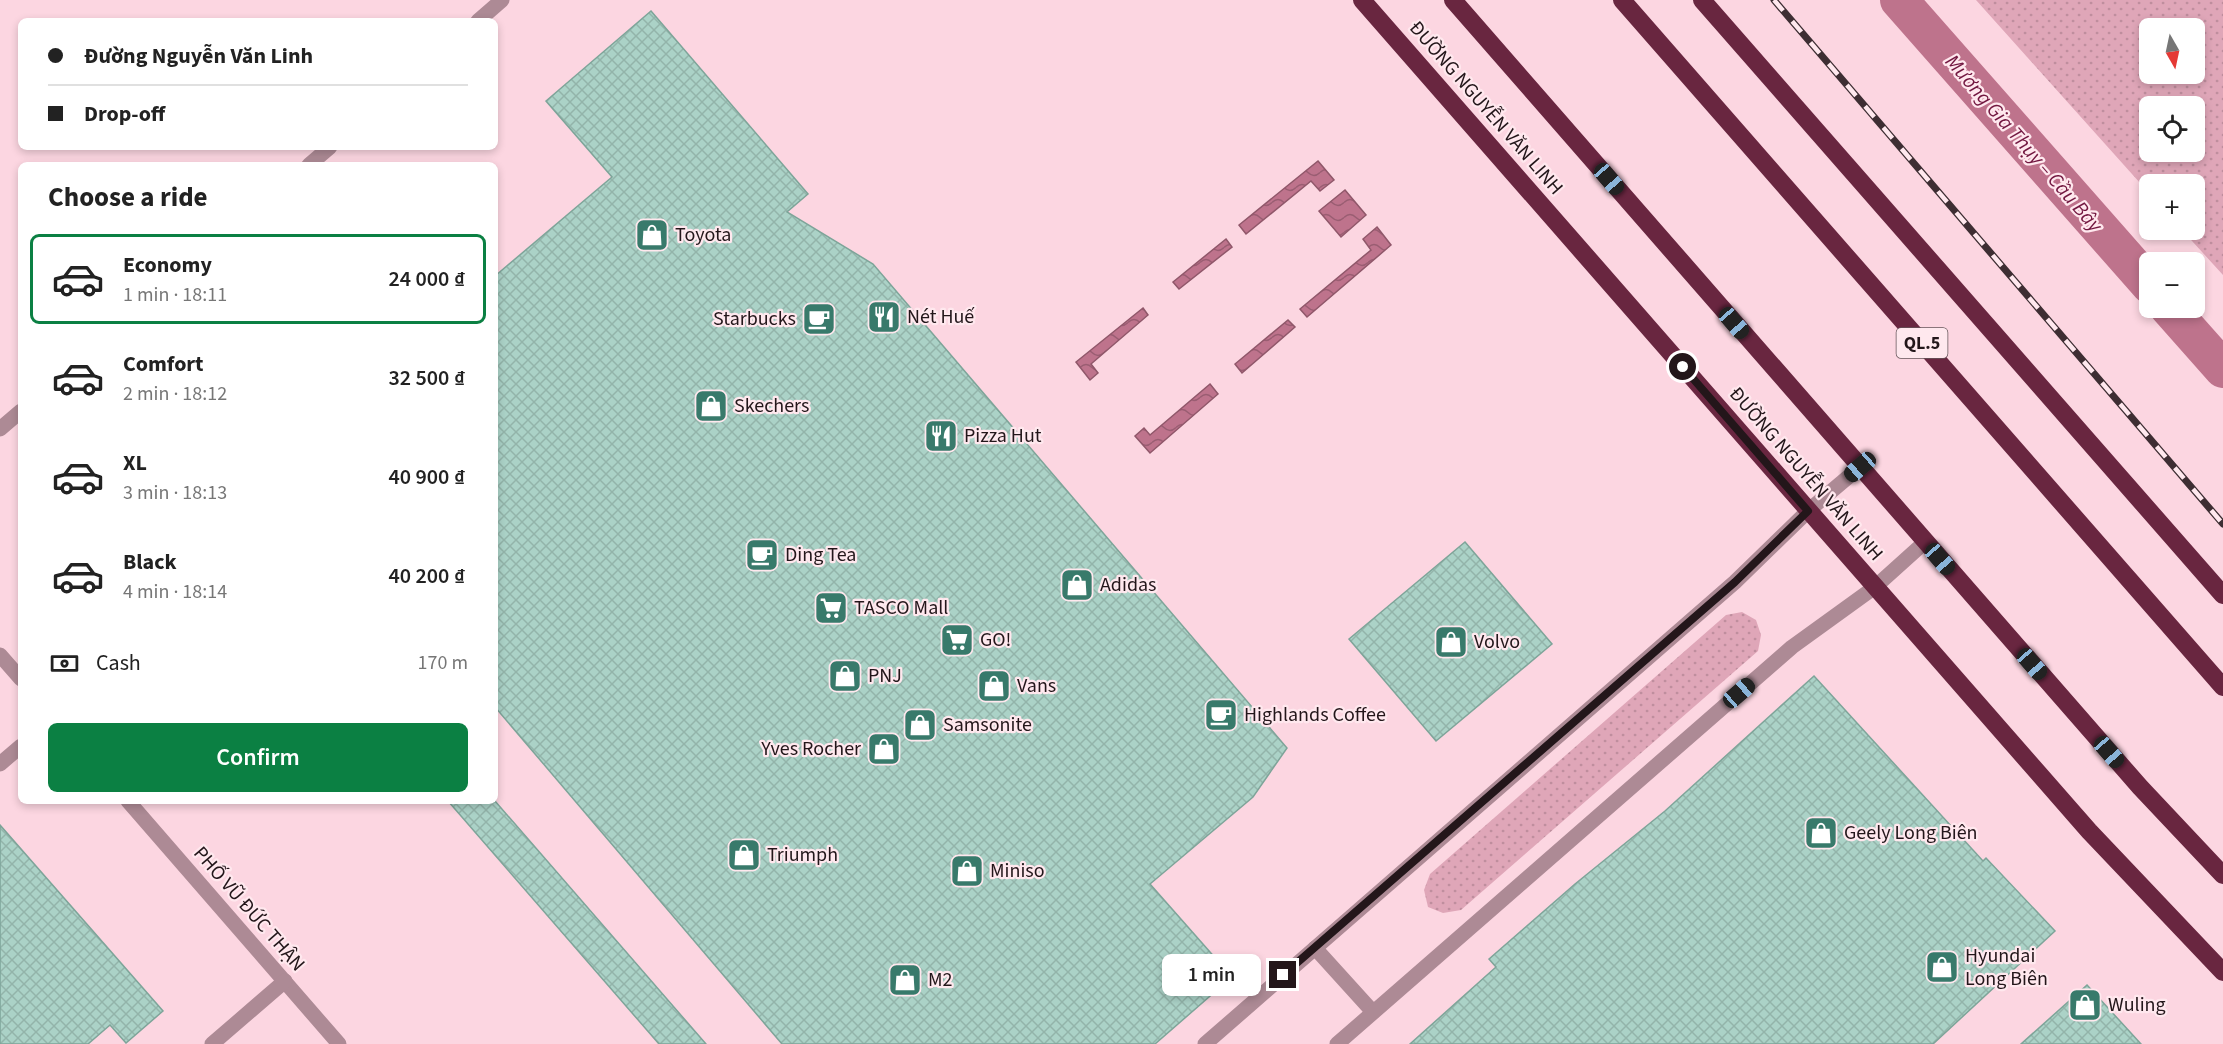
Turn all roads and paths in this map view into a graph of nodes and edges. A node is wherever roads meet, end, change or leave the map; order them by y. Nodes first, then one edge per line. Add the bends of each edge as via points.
1 (502, 0) edge
2 (1362, 0) edge
3 (1453, 0) edge
4 (1702, 0) edge
5 (1625, 1) edge
6 (481, 18) edge
7 (326, 150) edge
8 (312, 162) edge
9 (18, 414) edge
10 (0, 429) edge
11 (1860, 467) junction
12 (1808, 511) junction
13 (1925, 542) junction
14 (1875, 587) junction
15 (2223, 595) edge
16 (0, 655) edge
17 (18, 676) edge
18 (2223, 687) edge
19 (18, 749) edge
20 (0, 764) edge
21 (131, 804) edge
22 (2223, 875) edge
23 (1315, 948) junction
24 (2223, 972) edge
25 (285, 981) junction
26 (1373, 1012) junction
27 (212, 1044) edge
28 (339, 1044) edge
29 (1205, 1044) edge
30 (1337, 1044) edge

1 - 6 street
2 - 12 highway, ĐƯỜNG NGUYỄN VĂN LINH
3 - 11 highway
4 - 15 highway
5 - 18 highway, QL.5
7 - 8 street
9 - 10 street
11 - 12 street
11 - 13 highway
12 - 14 highway, ĐƯỜNG NGUYỄN VĂN LINH
12 - 23 street via 1735,582
13 - 14 street
13 - 22 highway via 2140,787
14 - 24 highway, ĐƯỜNG NGUYỄN VĂN LINH via 2089,831
14 - 26 street via 1792,647
16 - 17 street
19 - 20 street
21 - 25 street, PHỐ VŨ ĐỨC THẬN
23 - 26 street
23 - 29 street
25 - 27 street
25 - 28 street, PHỐ VŨ ĐỨC THẬN
26 - 30 street

